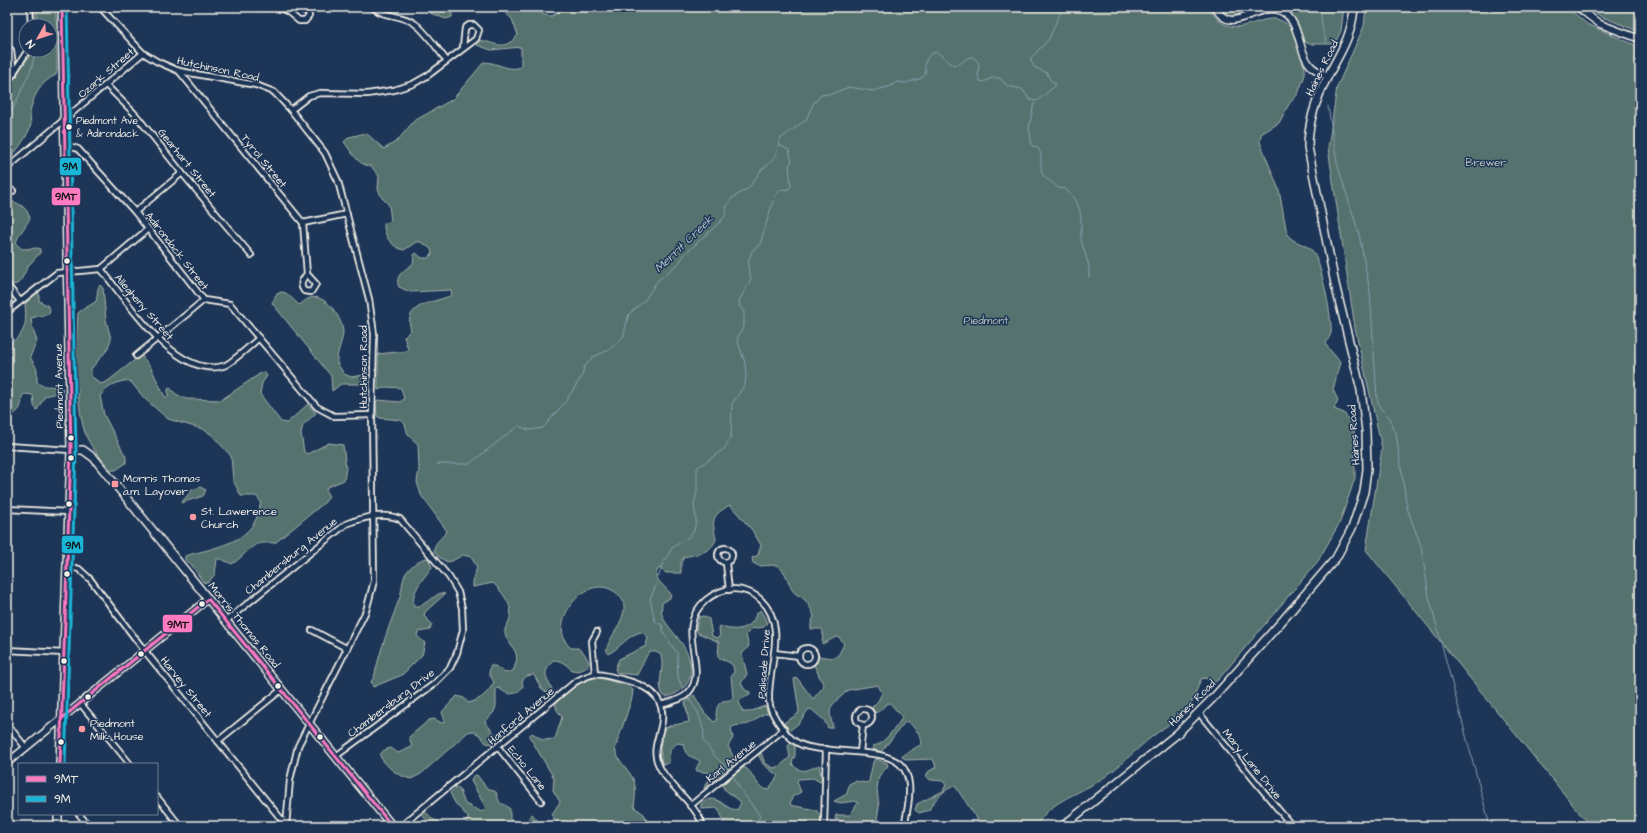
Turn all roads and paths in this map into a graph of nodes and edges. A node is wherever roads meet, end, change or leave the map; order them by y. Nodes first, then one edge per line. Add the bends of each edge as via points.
1 (30, 7) edge
2 (62, 7) edge
3 (100, 7) edge
4 (255, 7) edge
5 (373, 7) edge
6 (1215, 7) edge
7 (1354, 7) edge
8 (1577, 7) edge
9 (287, 11) dead end
10 (31, 18) edge
11 (1640, 39) edge
12 (7, 47) edge
13 (463, 47) junction
14 (143, 53) junction
15 (23, 58) edge
16 (447, 61) junction
17 (179, 71) junction
18 (14, 74) junction
19 (1328, 76) junction
20 (7, 84) edge
21 (106, 85) junction
22 (290, 110) junction
23 (66, 119) junction
24 (66, 145) junction
25 (7, 168) edge
26 (182, 173) junction
27 (7, 189) edge
28 (13, 191) dead end
29 (135, 212) junction
30 (347, 214) junction
31 (303, 223) junction
32 (148, 229) junction
33 (251, 255) dead end
34 (101, 269) junction
35 (68, 272) junction
36 (307, 274) dead end
37 (7, 285) edge
38 (204, 300) junction
39 (20, 301) junction
40 (7, 312) edge
41 (259, 338) junction
42 (158, 339) junction
43 (136, 356) dead end
44 (372, 415) junction
45 (7, 446) edge
46 (72, 450) junction
47 (7, 509) edge
48 (69, 512) junction
49 (374, 518) junction
50 (726, 562) dead end
51 (67, 566) junction
52 (729, 590) junction
53 (208, 599) junction
54 (226, 621) junction
55 (312, 630) dead end
56 (597, 632) dead end
57 (346, 648) junction
58 (7, 650) edge
59 (144, 650) junction
60 (64, 653) junction
61 (774, 653) junction
62 (799, 656) dead end
63 (595, 673) junction
64 (281, 690) junction
65 (80, 703) junction
66 (661, 705) junction
67 (1199, 713) junction
68 (61, 718) junction
69 (7, 724) edge
70 (310, 724) junction
71 (863, 725) dead end
72 (784, 729) junction
73 (218, 741) junction
74 (498, 747) junction
75 (26, 748) junction
76 (826, 750) junction
77 (860, 752) junction
78 (336, 756) junction
79 (7, 763) edge
80 (60, 763) edge
81 (129, 763) edge
82 (158, 798) edge
83 (541, 801) dead end
84 (690, 806) junction
85 (58, 815) edge
86 (80, 815) edge
87 (904, 825) edge
88 (58, 826) edge
89 (89, 826) edge
90 (180, 826) edge
91 (286, 826) edge
92 (392, 826) edge
93 (401, 826) edge
94 (703, 826) edge
95 (824, 826) edge
96 (916, 826) edge
97 (1063, 826) edge
98 (1292, 826) edge

1 - 10 street
2 - 23 main road, Piedmont Avenue
3 - 14 street, Hutchinson Road
4 - 9 street
5 - 16 street via 384,14 394,14 414,23
6 - 19 street via 1227,20 1236,20 1265,9 1285,14 1294,27 1308,63
7 - 19 main road, Haines Road via 1347,43
8 - 11 street via 1600,24
12 - 18 street via 10,50
13 - 13 street via 478,36 479,30 476,26 472,24 465,28
13 - 16 street
14 - 17 street, Hutchinson Road
14 - 21 street, Ozark Street
15 - 18 street
16 - 22 street via 413,84 394,90 367,94 320,93 308,96
17 - 22 street, Hutchinson Road via 274,92
17 - 31 street, Tyrol Street
18 - 20 street
19 - 67 main road, Haines Road via 1311,119 1308,147 1335,284 1361,390 1368,450 1364,492 1352,528 1336,558
21 - 23 street, Ozark Street
21 - 26 street, Gearhart Street via 135,114
22 - 30 street, Hutchinson Road via 325,153 338,181
23 - 24 main road, Piedmont Avenue
23 - 25 street, Ozark Street
24 - 29 street, Adirondack Street via 78,149
24 - 35 main road, Piedmont Avenue
26 - 29 street
26 - 33 street, Gearhart Street
27 - 28 street
29 - 32 street, Adirondack Street
30 - 31 street
30 - 44 street, Hutchinson Road via 369,299 374,334
31 - 36 street
32 - 34 street
32 - 38 street, Adirondack Street
34 - 35 street
34 - 42 street, Allegheny Street
35 - 39 street via 57,273
35 - 46 main road, Piedmont Avenue
37 - 39 street
38 - 41 street, Adirondack Street via 230,304
38 - 42 street
39 - 40 street
41 - 42 street, Allegheny Street via 224,366 209,368 179,357
41 - 44 street, Adirondack Street via 325,412 334,416
42 - 43 street
44 - 49 street, Hutchinson Road
45 - 46 street
46 - 48 main road, Piedmont Avenue
46 - 53 main road, Morris Thomas Road via 83,450 94,458
47 - 48 street
48 - 51 main road, Piedmont Avenue
49 - 54 street, Chambersburg Avenue via 360,518 346,524
49 - 57 street, Hutchinson Road via 374,581 366,611
49 - 78 street, Chambersburg Drive via 384,516 400,519 449,577 458,592 463,630 458,653 450,668 434,684
50 - 52 street
51 - 59 street, Harvey Street via 79,569 90,579
51 - 60 main road, Piedmont Avenue
52 - 61 street, Palisade Drive via 753,594 769,609 775,623
52 - 66 street, Palisade Drive via 707,599 693,618 691,635 696,674 692,688 683,698
53 - 54 main road, Morris Thomas Road
53 - 59 street
54 - 64 main road, Morris Thomas Road
55 - 57 street
56 - 63 street via 592,641
57 - 70 street, Hutchinson Road
58 - 60 street
59 - 65 street
59 - 73 street, Harvey Street
60 - 68 main road, Piedmont Avenue
61 - 62 street
61 - 72 street, Palisade Drive via 770,702 774,715
63 - 66 street via 640,684 652,691
63 - 74 street, Hanford Avenue via 576,682
64 - 70 main road, Morris Thomas Road
64 - 73 street
65 - 68 street
65 - 81 street
66 - 84 street via 662,719 655,748 657,761 664,774
67 - 97 main road, Haines Road via 1177,734
67 - 98 street, Mary Lane Drive
68 - 75 street
68 - 80 main road, Piedmont Avenue
69 - 75 street
70 - 78 main road, Morris Thomas Road
70 - 91 street, Hutchinson Road via 298,746 290,780
71 - 77 street
72 - 76 street, Palisade Drive via 792,739 802,745
72 - 84 street, Karl Avenue
73 - 91 street, Harvey Street
74 - 83 street, Echo Lane
74 - 93 street, Hanford Avenue
75 - 79 street
76 - 77 street, Palisade Drive
76 - 95 street
77 - 87 street, Palisade Drive via 884,755 904,768 908,776 909,790
78 - 92 main road, Morris Thomas Road
82 - 90 street
84 - 94 street
85 - 88 main road
86 - 89 street
87 - 96 street

